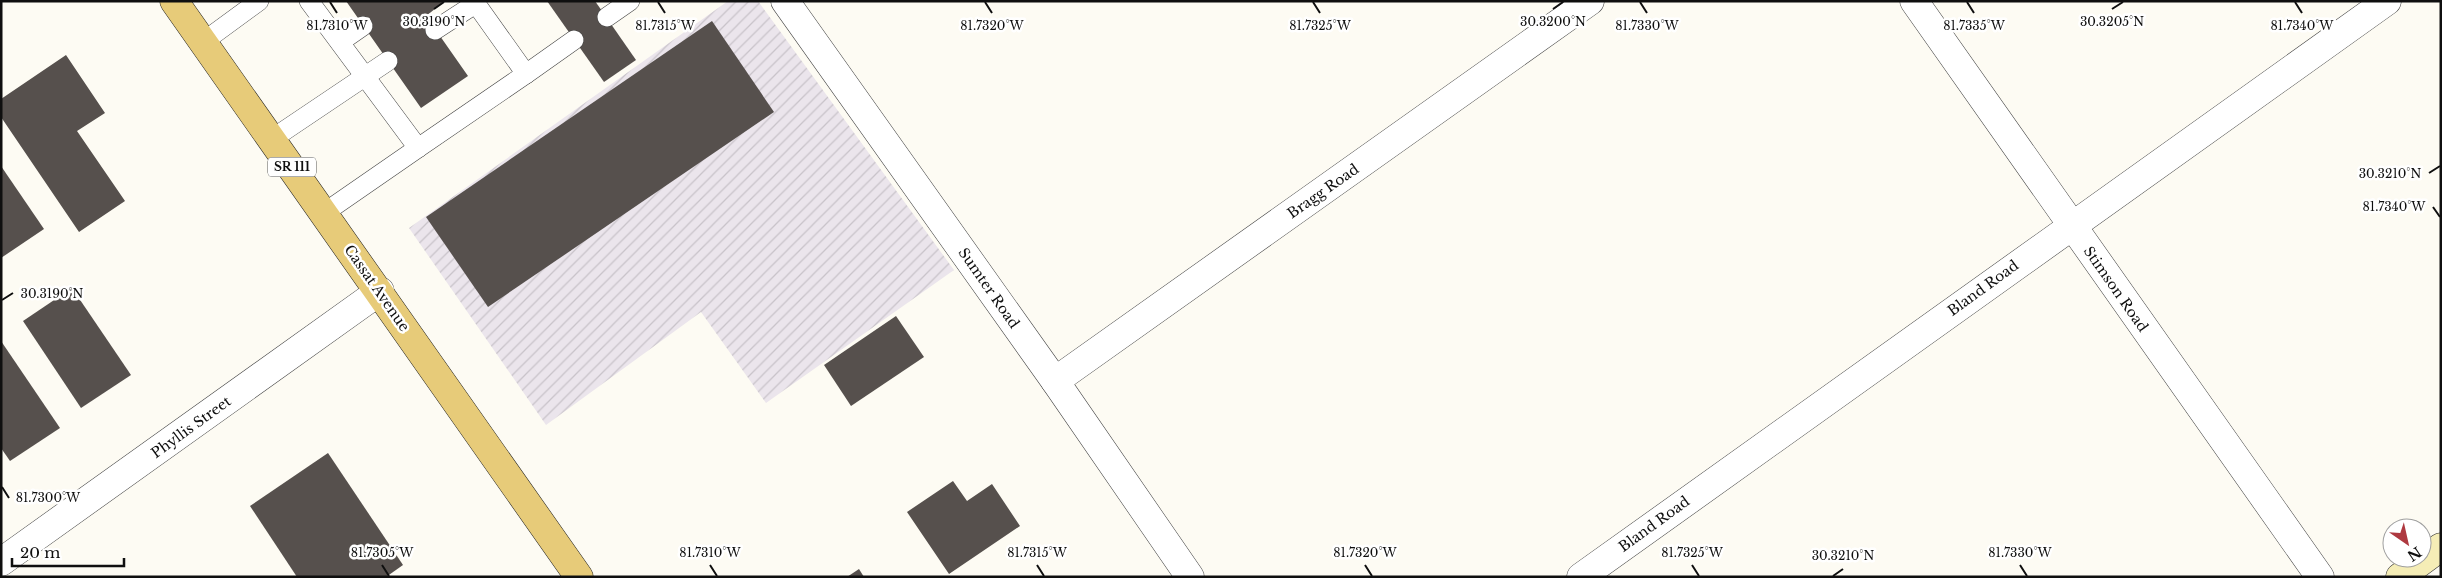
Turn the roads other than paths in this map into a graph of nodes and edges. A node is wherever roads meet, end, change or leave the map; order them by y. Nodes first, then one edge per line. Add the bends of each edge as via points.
1 (174, 1) edge
2 (259, 1) edge
3 (309, 1) edge
4 (630, 1) edge
5 (786, 1) edge
6 (1590, 1) edge
7 (1914, 1) edge
8 (2387, 1) edge
9 (474, 2) edge
10 (606, 17) dead end
11 (363, 26) dead end
12 (435, 30) dead end
13 (574, 40) dead end
14 (203, 42) junction
15 (340, 42) junction
16 (388, 61) dead end
17 (526, 74) junction
18 (365, 77) junction
19 (272, 139) junction
20 (418, 148) junction
21 (324, 213) junction
22 (2071, 226) junction
23 (380, 291) junction
24 (1055, 381) junction
25 (2441, 548) edge
26 (1, 562) edge
27 (579, 577) edge
28 (1190, 577) edge
29 (1581, 577) edge
30 (2320, 577) edge
31 (2400, 577) edge

1 - 14 main road, Cassat Avenue / SR 111
2 - 14 lane
3 - 15 lane
4 - 10 lane
5 - 24 street, Sumter Road
6 - 24 street, Bragg Road
7 - 22 street, Stimson Road
8 - 22 street, Bland Road
9 - 12 lane
9 - 17 lane
11 - 15 lane
13 - 17 lane
14 - 19 main road, Cassat Avenue / SR 111
15 - 18 lane
16 - 18 lane
17 - 20 lane
18 - 19 lane
18 - 20 lane
19 - 21 main road, Cassat Avenue / SR 111
20 - 21 lane
21 - 23 main road, Cassat Avenue / SR 111
22 - 29 street, Bland Road
22 - 30 street, Stimson Road
23 - 26 street, Phyllis Street
23 - 27 main road, Cassat Avenue / SR 111
24 - 28 street, Sumter Road
25 - 31 street

